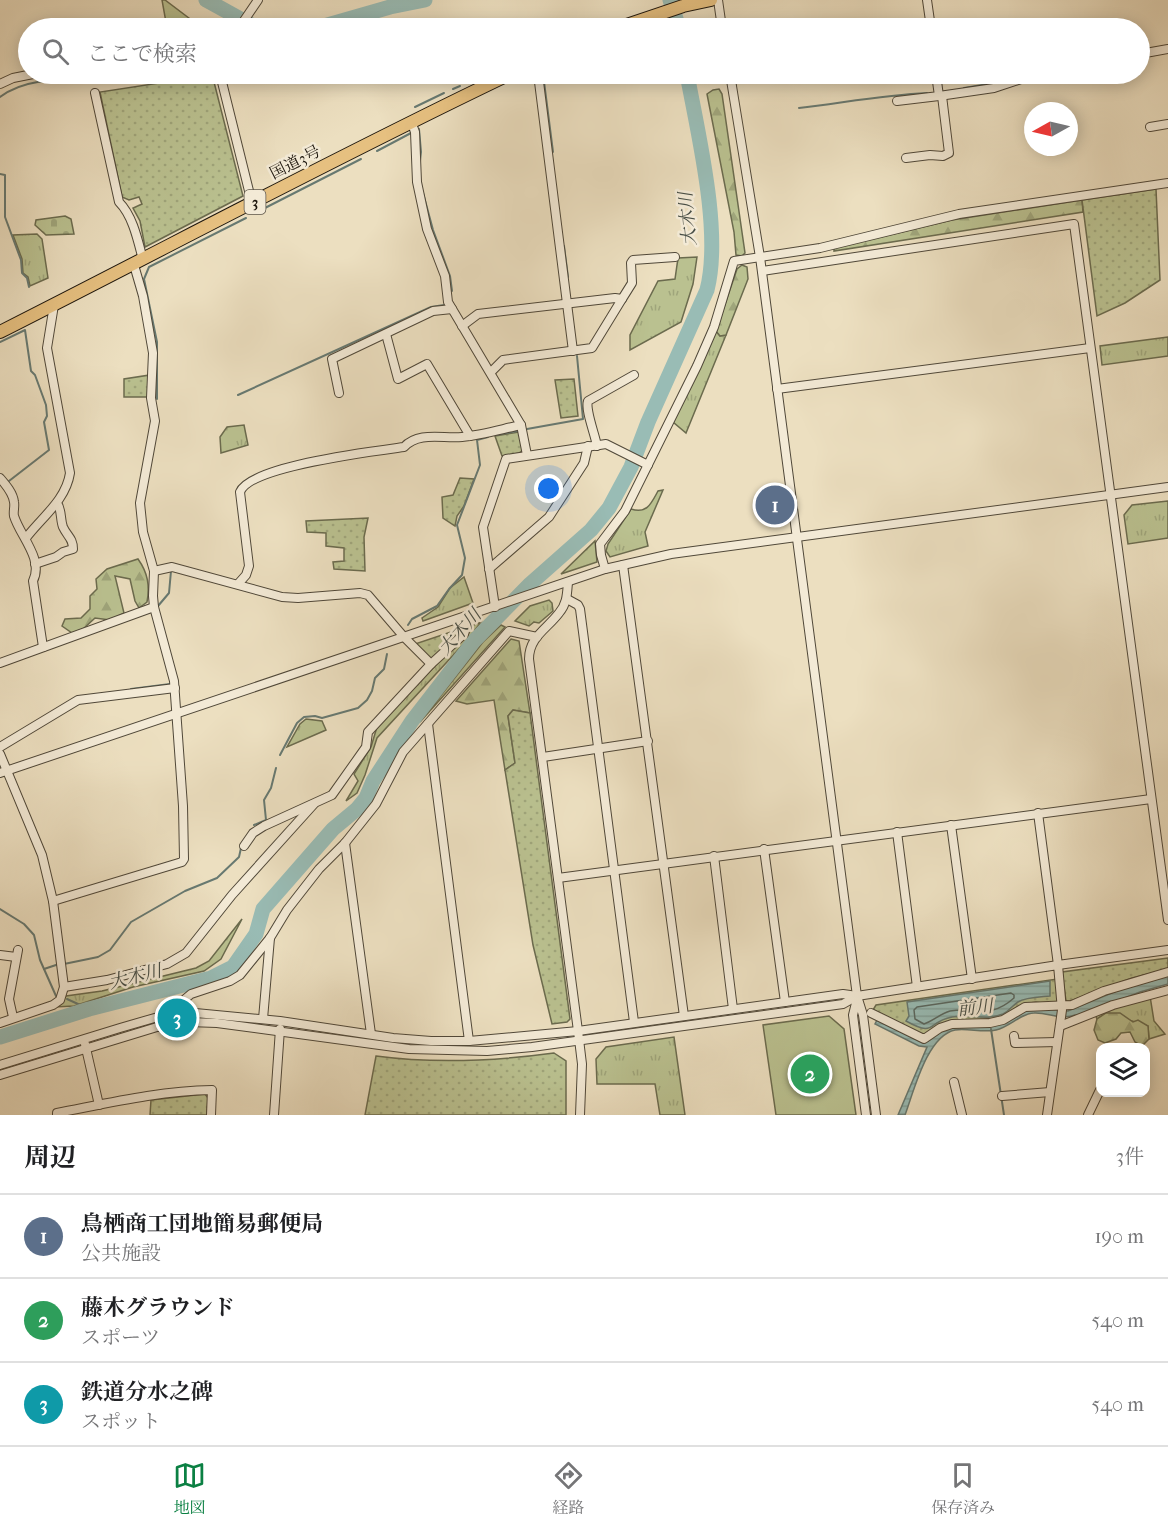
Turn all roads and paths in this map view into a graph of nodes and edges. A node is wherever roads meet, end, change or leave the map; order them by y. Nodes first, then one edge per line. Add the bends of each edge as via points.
1 (258, 0) edge
2 (711, 0) edge
3 (718, 0) edge
4 (927, 0) edge
5 (247, 18) edge
6 (648, 18) edge
7 (721, 18) edge
8 (929, 18) edge
9 (1168, 49) edge
10 (1150, 52) edge
11 (18, 77) edge
12 (0, 84) edge
13 (222, 84) edge
14 (489, 84) edge
15 (539, 84) edge
16 (732, 84) edge
17 (938, 84) edge
18 (1006, 84) edge
19 (95, 93) dead end
20 (940, 96) junction
21 (897, 101) dead end
22 (411, 121) junction
23 (1168, 124) edge
24 (1150, 128) dead end
25 (906, 158) dead end
26 (1168, 183) edge
27 (252, 203) junction
28 (675, 257) dead end
29 (760, 257) junction
30 (139, 262) junction
31 (762, 271) junction
32 (622, 299) junction
33 (567, 304) junction
34 (54, 305) junction
35 (452, 309) junction
36 (462, 326) junction
37 (0, 332) edge
38 (386, 334) junction
39 (1090, 348) junction
40 (573, 351) junction
41 (490, 372) junction
42 (634, 375) dead end
43 (777, 389) junction
44 (339, 393) dead end
45 (521, 425) junction
46 (470, 436) junction
47 (593, 446) junction
48 (527, 455) junction
49 (646, 464) junction
50 (0, 478) edge
51 (1168, 487) edge
52 (1110, 495) junction
53 (57, 502) junction
54 (798, 536) junction
55 (26, 538) junction
56 (35, 564) junction
57 (624, 565) junction
58 (489, 569) junction
59 (605, 569) junction
60 (154, 571) junction
61 (568, 582) junction
62 (238, 584) junction
63 (567, 599) junction
64 (154, 607) junction
65 (495, 607) junction
66 (463, 618) junction
67 (404, 637) junction
68 (537, 637) junction
69 (43, 646) junction
70 (0, 663) edge
71 (431, 664) junction
72 (175, 688) junction
73 (177, 714) junction
74 (428, 724) junction
75 (648, 741) junction
76 (0, 747) edge
77 (598, 749) junction
78 (0, 754) edge
79 (543, 757) junction
80 (4, 771) edge
81 (1151, 798) junction
82 (314, 804) junction
83 (1038, 813) junction
84 (951, 825) junction
85 (897, 832) junction
86 (838, 840) junction
87 (345, 843) junction
88 (244, 846) dead end
89 (764, 849) junction
90 (714, 856) junction
91 (664, 863) junction
92 (614, 870) junction
93 (558, 878) junction
94 (53, 901) junction
95 (1168, 920) edge
96 (270, 938) junction
97 (1168, 950) edge
98 (0, 955) edge
99 (1058, 965) junction
100 (1168, 972) edge
101 (972, 979) junction
102 (64, 987) junction
103 (917, 987) junction
104 (1168, 990) edge
105 (857, 996) junction
106 (785, 1002) junction
107 (733, 1009) junction
108 (185, 1012) junction
109 (871, 1013) dead end
110 (1061, 1015) junction
111 (684, 1016) junction
112 (13, 1017) junction
113 (263, 1019) junction
114 (280, 1021) junction
115 (634, 1022) junction
116 (0, 1023) edge
117 (279, 1033) junction
118 (371, 1034) junction
119 (579, 1035) junction
120 (1014, 1036) dead end
121 (469, 1041) junction
122 (1057, 1042) junction
123 (85, 1044) junction
124 (0, 1065) edge
125 (0, 1075) edge
126 (954, 1082) dead end
127 (1050, 1092) junction
128 (1002, 1096) dead end
129 (1097, 1097) edge
130 (99, 1105) junction
131 (57, 1115) edge
132 (211, 1115) edge
133 (274, 1115) edge
134 (580, 1115) edge
135 (866, 1115) edge
136 (876, 1115) edge
137 (962, 1115) edge
138 (1047, 1115) edge
139 (1088, 1115) edge

1 - 5 street
2 - 6 highway
3 - 7 street
4 - 8 street
9 - 10 street
11 - 12 street
13 - 27 street
14 - 22 highway, 国道3号 / 3
15 - 33 street
16 - 29 street
17 - 20 street
18 - 20 street
19 - 30 street via 120,202 135,233
20 - 21 street
20 - 25 street via 949,153
22 - 27 highway, 国道3号 / 3
22 - 35 street via 417,182
23 - 24 street
26 - 29 street via 959,214 820,248
27 - 30 highway, 国道3号 / 3
28 - 32 street via 633,260 632,283
29 - 31 street
29 - 49 street via 734,261 714,327
30 - 34 highway, 国道3号 / 3
30 - 60 street via 153,353 151,398 155,421 140,503
31 - 39 street via 1074,224
31 - 43 street
32 - 33 street
32 - 40 street via 595,345
33 - 36 street via 478,314
33 - 40 street
34 - 37 highway, 国道3号 / 3
34 - 53 street via 47,348 70,473 68,485
35 - 36 street
35 - 38 street via 433,311
36 - 41 street
38 - 44 street via 332,358
38 - 46 street via 398,379 427,364
39 - 43 street
39 - 52 street
40 - 41 street via 503,360
41 - 45 street
42 - 47 street via 588,401
43 - 54 street
45 - 46 street
45 - 48 street
46 - 62 street via 432,436 413,440 404,447 282,469 246,483 240,492 249,566
47 - 48 street
47 - 49 street via 606,444
47 - 58 street via 549,517
48 - 58 street via 506,459 483,527
49 - 59 street via 625,511 600,544
50 - 55 street via 11,493 14,515
51 - 52 street
52 - 54 street
52 - 81 street
53 - 55 street
53 - 56 street via 73,549
54 - 57 street via 671,554
54 - 86 street
55 - 56 street
56 - 69 street via 33,581
57 - 59 street
57 - 75 street
58 - 65 street
59 - 61 street
60 - 62 street via 171,567
60 - 64 street
61 - 63 street
61 - 65 street
62 - 67 street via 282,597 360,592 368,595
63 - 68 street via 560,613
63 - 77 street via 580,609
64 - 69 street
64 - 72 street
65 - 66 street
66 - 67 street
66 - 71 street via 464,634
67 - 71 street
67 - 73 street
68 - 74 street via 509,631
68 - 79 street via 529,649 529,659
69 - 70 street
71 - 82 street via 368,732 366,747 340,786
72 - 73 street
72 - 76 street via 78,700
73 - 80 street
73 - 94 street via 184,859
74 - 87 street via 403,752 376,804
74 - 121 street
75 - 77 street
75 - 91 street
77 - 79 street
77 - 92 street
78 - 80 street
79 - 93 street
80 - 94 street via 42,855
81 - 83 street
81 - 95 street
82 - 88 street via 264,826
82 - 102 street via 186,953 157,967
83 - 84 street
83 - 99 street
84 - 85 street
84 - 101 street
85 - 86 street
85 - 103 street
86 - 89 street
86 - 105 street
87 - 96 street via 319,869
87 - 118 street
89 - 90 street
89 - 106 street
90 - 91 street
90 - 107 street
91 - 92 street
91 - 111 street
92 - 93 street
92 - 115 street
93 - 119 street
94 - 102 street
96 - 108 street via 240,975 185,999
96 - 113 street
97 - 99 street
98 - 112 street via 17,954 9,999
99 - 101 street
99 - 110 street
100 - 110 street via 1104,991 1072,1005
101 - 103 street
102 - 112 street via 60,1000 53,1005
103 - 105 street
104 - 110 street
105 - 106 street via 843,994
105 - 119 street via 832,1006
105 - 135 street via 853,1015
105 - 136 street
106 - 107 street
107 - 111 street
108 - 113 street
108 - 123 street via 158,1017
109 - 110 street via 924,1039 952,1024 1003,1020 1025,1007
110 - 122 street
111 - 115 street
112 - 116 street
113 - 114 street
114 - 117 street
114 - 118 street
115 - 119 street
117 - 119 street via 445,1051 521,1048
117 - 123 street via 188,1022
117 - 133 street
118 - 121 street
119 - 121 street
119 - 134 street
120 - 122 street via 1015,1043
122 - 127 street
123 - 124 street
123 - 125 street
123 - 130 street
126 - 137 street
127 - 128 street
127 - 138 street
129 - 139 street
130 - 131 street
130 - 132 street via 181,1091 212,1090

